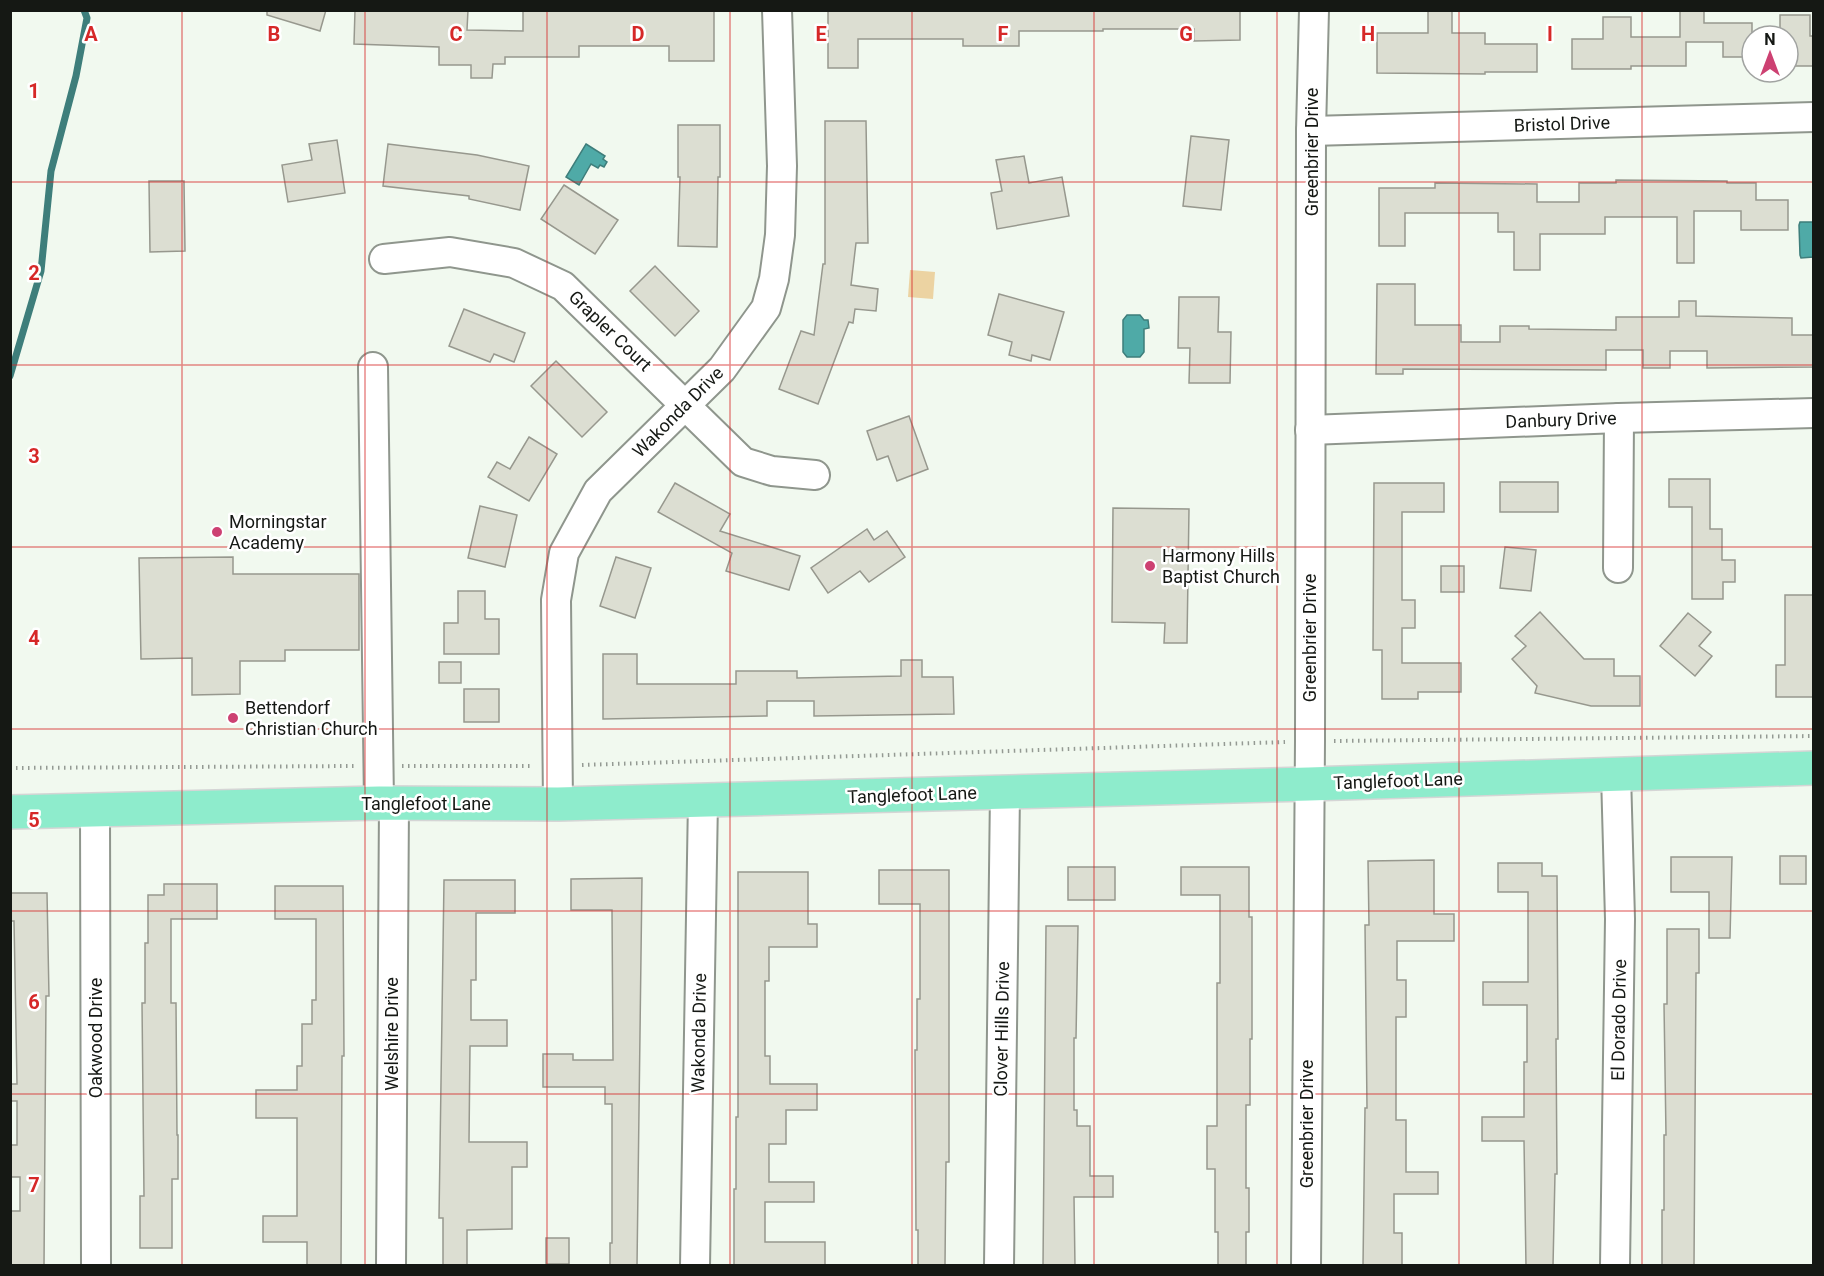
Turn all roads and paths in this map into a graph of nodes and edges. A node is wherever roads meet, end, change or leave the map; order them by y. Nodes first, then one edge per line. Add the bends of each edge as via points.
1 (777, 10) edge
2 (1314, 10) edge
3 (1814, 117) edge
4 (1311, 131) junction
5 (384, 259) dead end
6 (374, 367) dead end
7 (685, 405) junction
8 (1814, 413) edge
9 (1619, 418) junction
10 (1310, 430) junction
11 (815, 475) dead end
12 (1618, 568) dead end
13 (1814, 736) edge
14 (1310, 741) junction
15 (380, 766) junction
16 (557, 766) junction
17 (10, 768) edge
18 (1814, 768) edge
19 (1616, 774) junction
20 (1309, 784) junction
21 (1005, 792) junction
22 (703, 800) junction
23 (387, 803) junction
24 (558, 804) junction
25 (95, 810) junction
26 (10, 812) edge
27 (96, 1266) edge
28 (391, 1266) edge
29 (695, 1266) edge
30 (999, 1266) edge
31 (1306, 1266) edge
32 (1615, 1266) edge

1 - 7 street, Wakonda Drive via 782,166 774,279 766,308 722,369
2 - 4 street, Greenbrier Drive
3 - 4 street, Bristol Drive
4 - 10 street, Greenbrier Drive
5 - 7 street, Grapler Court via 450,252 514,263 563,286
6 - 15 street, Welshire Drive
7 - 11 street, Grapler Court via 743,462 771,471
7 - 16 street, Wakonda Drive via 598,491 564,553 555,600
8 - 9 street, Danbury Drive
9 - 10 street, Danbury Drive
9 - 12 street
10 - 14 street, Greenbrier Drive
13 - 14 path
14 - 16 path
14 - 20 street, Greenbrier Drive
15 - 16 path
15 - 17 path
15 - 23 street, Welshire Drive
16 - 24 street, Wakonda Drive
18 - 19 main road, Tanglefoot Lane
19 - 20 main road, Tanglefoot Lane
19 - 32 street, El Dorado Drive via 1620,919
20 - 21 main road, Tanglefoot Lane
20 - 31 street, Greenbrier Drive
21 - 22 main road, Tanglefoot Lane
21 - 30 street, Clover Hills Drive
22 - 24 main road, Tanglefoot Lane
22 - 29 street, Wakonda Drive
23 - 24 main road, Tanglefoot Lane
23 - 25 main road, Tanglefoot Lane
23 - 28 street, Welshire Drive
25 - 26 main road, Tanglefoot Lane
25 - 27 street, Oakwood Drive

